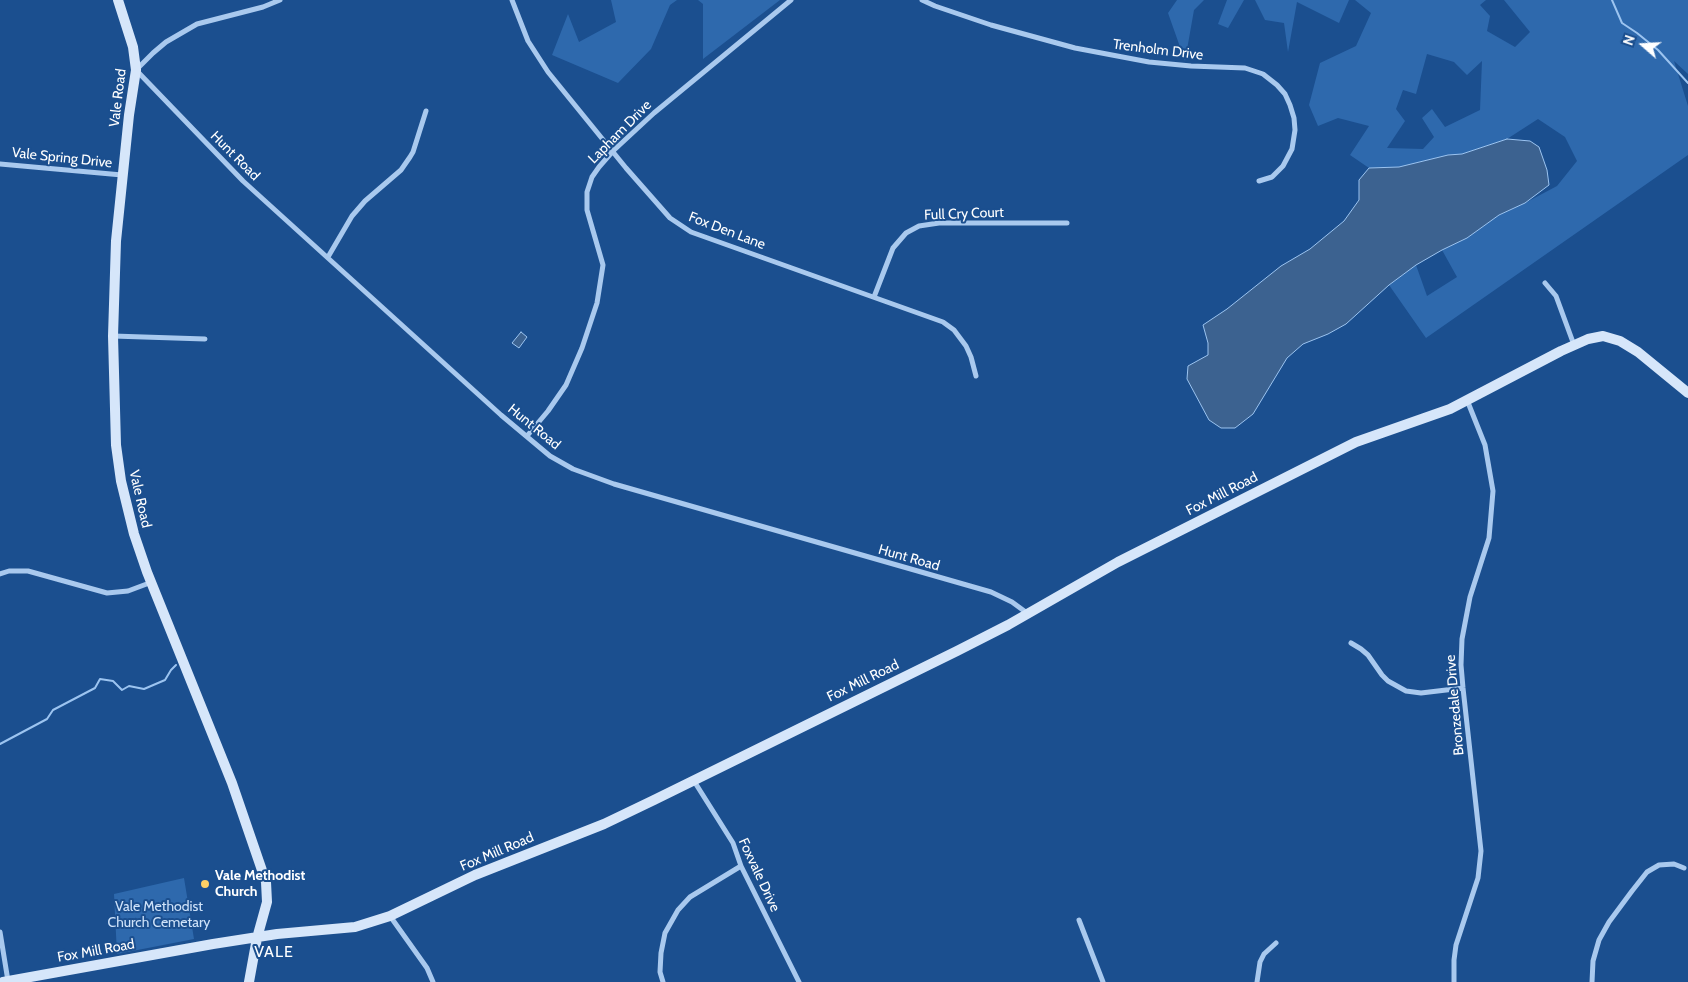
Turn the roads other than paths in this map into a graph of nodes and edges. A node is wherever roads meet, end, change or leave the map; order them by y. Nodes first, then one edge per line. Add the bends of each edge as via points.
1 (118, 0) edge
2 (280, 0) edge
3 (512, 0) edge
4 (791, 0) edge
5 (922, 0) edge
6 (136, 70) junction
7 (426, 111) dead end
8 (613, 151) junction
9 (0, 164) edge
10 (122, 176) junction
11 (1258, 181) dead end
12 (1067, 223) dead end
13 (328, 257) junction
14 (1545, 283) dead end
15 (874, 297) junction
16 (113, 336) junction
17 (205, 339) dead end
18 (1574, 345) junction
19 (976, 376) dead end
20 (1688, 393) edge
21 (1466, 400) junction
22 (526, 436) junction
23 (0, 574) edge
24 (152, 582) junction
25 (1027, 613) junction
26 (1351, 643) dead end
27 (1463, 688) junction
28 (694, 781) junction
29 (740, 866) junction
30 (1684, 868) dead end
31 (390, 916) junction
32 (1079, 920) dead end
33 (0, 932) edge
34 (257, 938) junction
35 (1276, 943) dead end
36 (6, 982) edge
37 (249, 982) edge
38 (433, 982) edge
39 (663, 982) edge
40 (799, 982) edge
41 (1103, 982) edge
42 (1257, 982) edge
43 (1454, 982) edge
44 (1592, 982) edge

1 - 6 main road, Vale Road via 133,47
2 - 6 street via 197,24 166,42
3 - 8 street, Fox Den Lane via 534,53
4 - 8 street, Lapham Drive
5 - 11 street, Trenholm Drive via 991,25 1075,48 1149,62 1245,68 1263,74 1285,94 1295,130 1292,149 1283,166 1272,177
6 - 10 main road, Vale Road
6 - 13 street, Hunt Road via 243,181
7 - 13 street via 410,157 401,170 352,216
8 - 15 street, Fox Den Lane via 661,209 680,226
8 - 22 street, Lapham Drive via 592,177 586,201 603,265 597,303 566,385
9 - 10 street, Vale Spring Drive
10 - 16 main road, Vale Road
12 - 15 street, Full Cry Court via 939,223 919,226 901,237 893,248
13 - 22 street, Hunt Road
14 - 18 street via 1556,296
15 - 19 street, Fox Den Lane via 949,326 966,346
16 - 17 street
16 - 24 main road, Vale Road via 114,417 121,481 134,534
18 - 20 main road, Fox Mill Road via 1604,336 1620,340
18 - 21 main road, Fox Mill Road
21 - 25 main road, Fox Mill Road via 1345,448 1118,562
21 - 27 street, Bronzedale Drive via 1485,444 1493,491 1489,538 1470,597 1462,639
22 - 25 street, Hunt Road via 558,461 589,475 991,592
23 - 24 street via 28,571 107,593 128,591
24 - 34 main road, Vale Road via 206,714 262,868 267,902
25 - 28 main road, Fox Mill Road
26 - 27 street via 1368,655 1388,681 1406,691 1421,693
27 - 43 street, Bronzedale Drive via 1481,852 1478,878 1456,944
28 - 29 street, Foxvale Drive via 732,843
28 - 31 main road, Fox Mill Road via 604,824 475,875
29 - 39 street via 690,897 678,910 664,933 660,972
29 - 40 street, Foxvale Drive
30 - 44 street via 1674,864 1659,865 1648,872 1632,891 1599,940
31 - 34 main road, Fox Mill Road via 355,927
31 - 38 street via 427,968
32 - 41 street
33 - 36 street
34 - 36 main road, Fox Mill Road
34 - 37 main road, Vale Road
35 - 42 street via 1260,962

